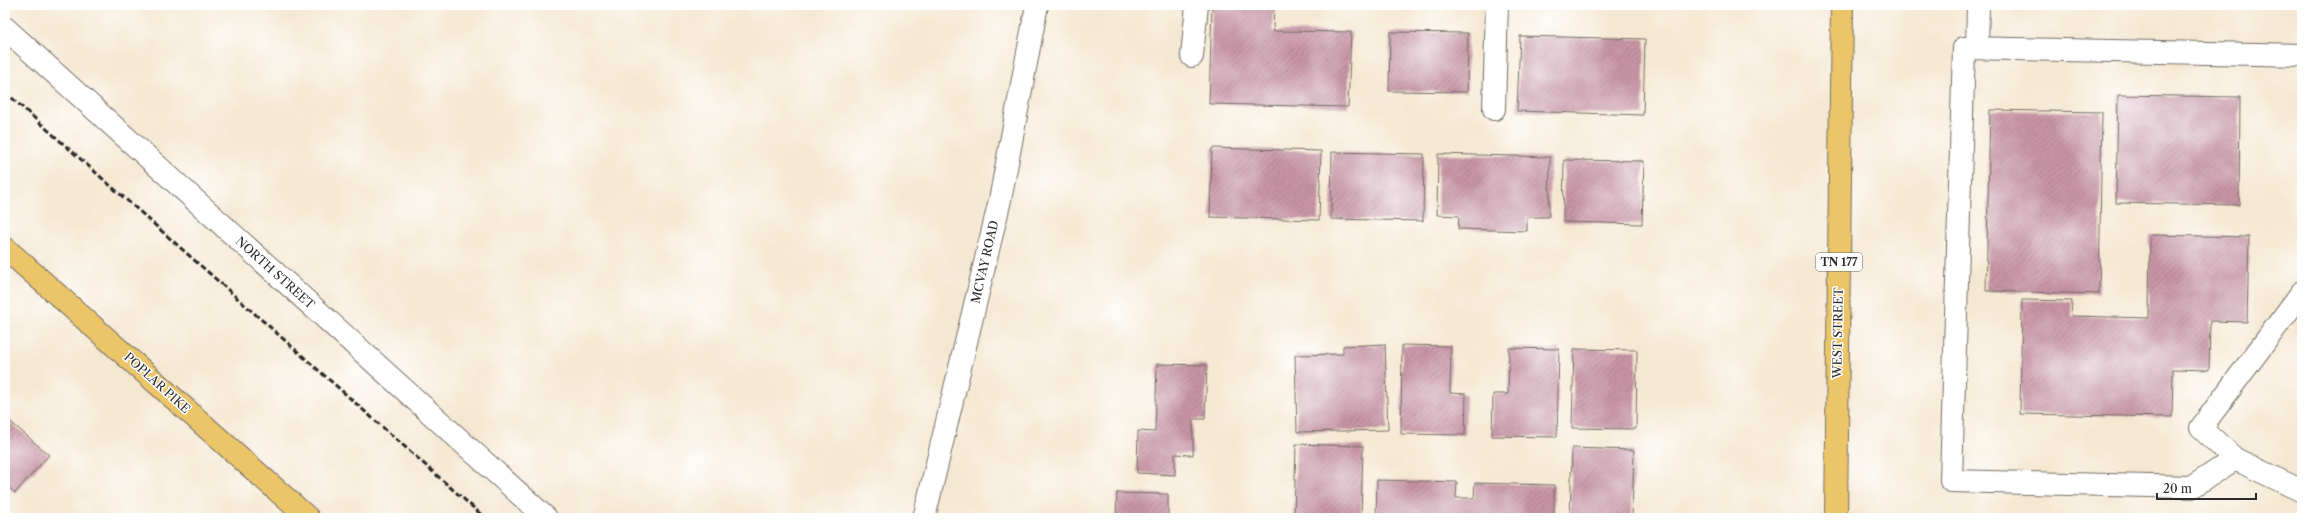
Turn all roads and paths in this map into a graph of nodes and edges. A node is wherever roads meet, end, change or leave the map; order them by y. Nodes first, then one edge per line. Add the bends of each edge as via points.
1 (1037, 5) edge
2 (1197, 5) edge
3 (1497, 5) edge
4 (1842, 5) edge
5 (1978, 5) edge
6 (5, 28) edge
7 (1977, 48) junction
8 (2302, 55) edge
9 (1192, 56) dead end
10 (1494, 109) dead end
11 (5, 248) edge
12 (2302, 292) edge
13 (2235, 459) junction
14 (2302, 491) edge
15 (308, 518) edge
16 (546, 518) edge
17 (924, 518) edge
18 (1836, 518) edge

1 - 17 street, MCVAY ROAD via 1000,200
2 - 9 street
3 - 10 street
4 - 18 main road, WEST STREET / TN 177
5 - 7 street
6 - 16 street, NORTH STREET
7 - 8 street
7 - 13 street via 1964,48 1951,481 2192,487
11 - 15 main road, POPLAR PIKE
12 - 13 street via 2201,428
13 - 14 street

